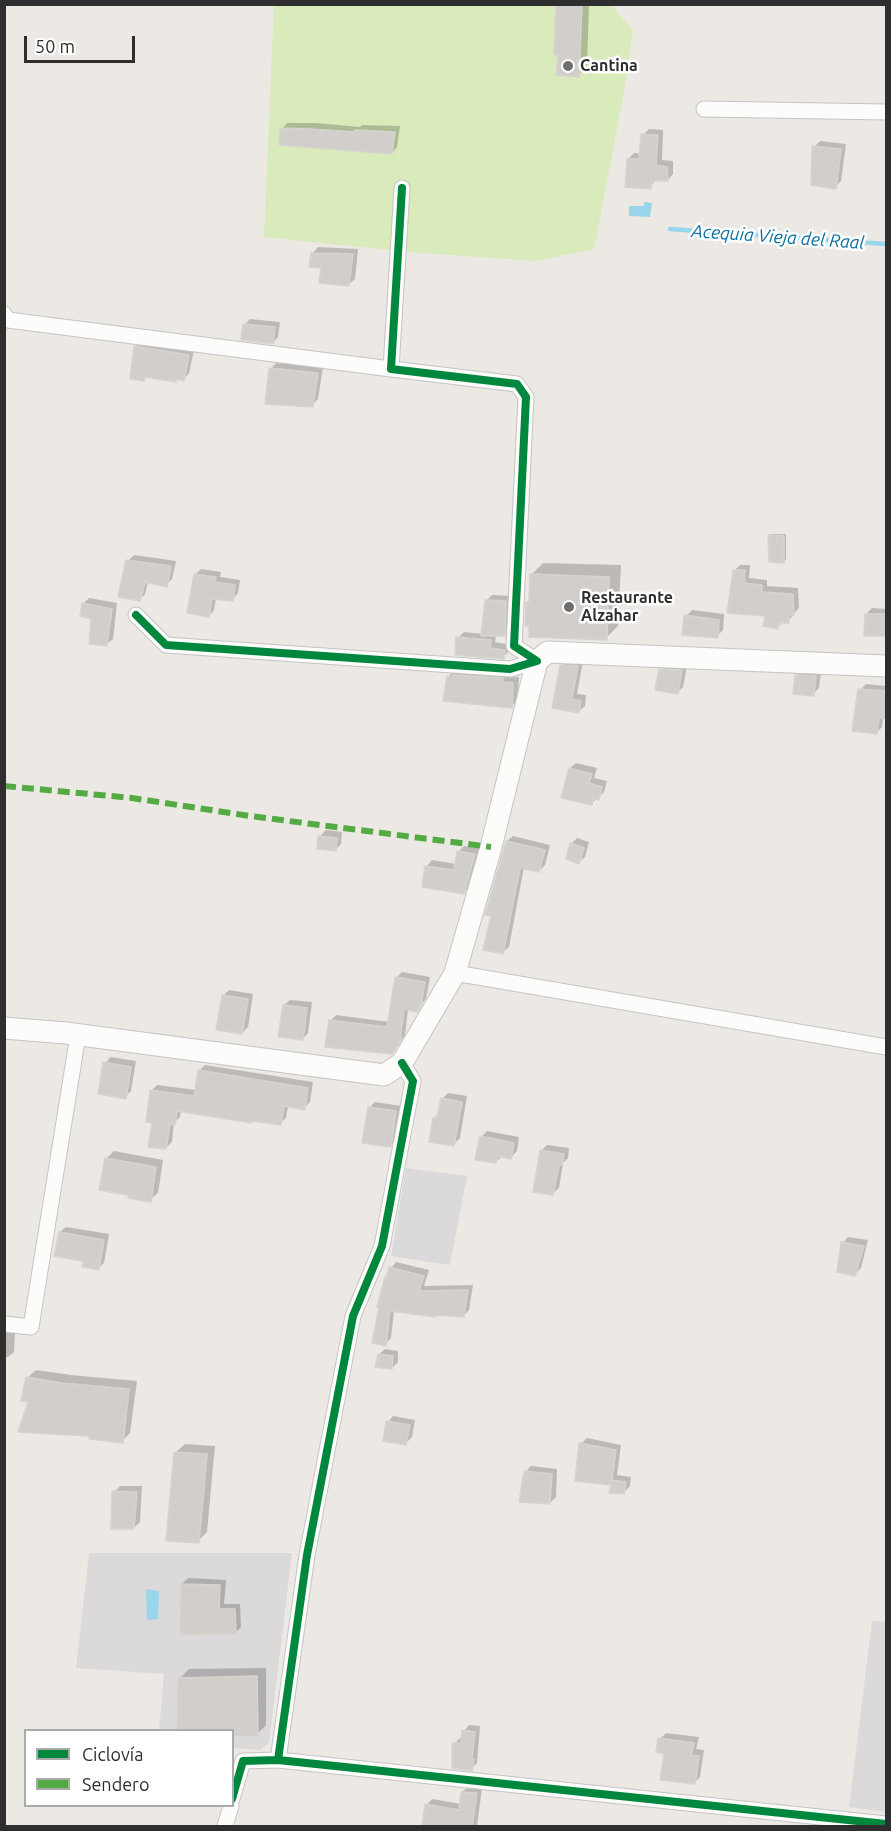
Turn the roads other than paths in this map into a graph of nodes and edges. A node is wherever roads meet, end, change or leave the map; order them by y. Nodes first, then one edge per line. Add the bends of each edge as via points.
1 (704, 109) dead end
2 (886, 112) edge
3 (402, 188) dead end
4 (4, 314) edge
5 (391, 369) junction
6 (136, 615) dead end
7 (537, 661) junction
8 (886, 666) edge
9 (455, 973) junction
10 (4, 1028) edge
11 (78, 1035) junction
12 (886, 1047) edge
13 (402, 1063) junction
14 (4, 1323) edge
15 (278, 1760) junction
16 (234, 1792) edge
17 (231, 1807) edge
18 (886, 1824) edge
19 (225, 1827) edge

1 - 2 street
3 - 5 street
4 - 5 street via 8,320
5 - 7 street via 517,384 526,396 514,646
6 - 7 street via 166,645 510,669
7 - 8 main road via 548,652
7 - 9 main road
9 - 12 street
9 - 13 main road
10 - 11 main road
11 - 13 main road via 384,1075
11 - 14 street via 31,1327
13 - 15 street via 413,1081 382,1246 353,1316 307,1555
15 - 16 street via 243,1761
15 - 18 street
17 - 19 street

